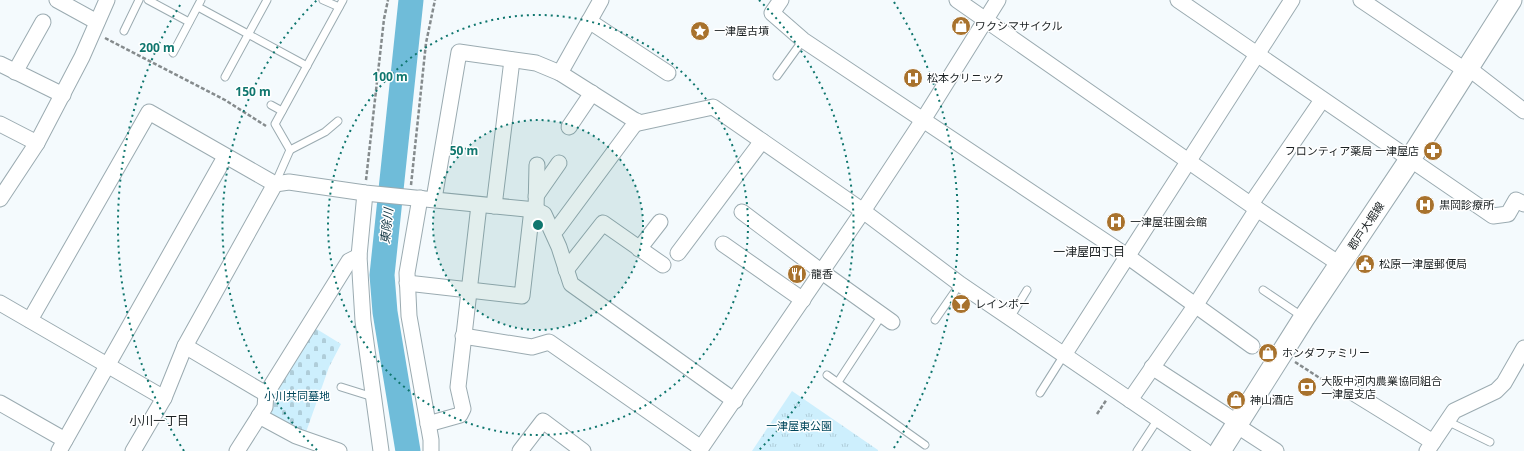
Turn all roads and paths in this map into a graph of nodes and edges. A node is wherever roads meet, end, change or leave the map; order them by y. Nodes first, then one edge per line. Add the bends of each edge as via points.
1 (57, 0) edge
2 (107, 0) edge
3 (138, 0) edge
4 (148, 0) edge
5 (201, 0) edge
6 (267, 0) edge
7 (323, 0) edge
8 (343, 0) edge
9 (388, 0) edge
10 (435, 0) edge
11 (601, 0) edge
12 (781, 0) edge
13 (957, 0) edge
14 (998, 0) edge
15 (1178, 0) edge
16 (1292, 0) edge
17 (1361, 0) edge
18 (1511, 0) edge
19 (198, 7) junction
20 (339, 7) junction
21 (986, 19) junction
22 (589, 21) junction
23 (43, 22) dead end
24 (188, 22) junction
25 (95, 27) junction
26 (124, 31) dead end
27 (248, 34) junction
28 (803, 40) junction
29 (173, 53) dead end
30 (1258, 55) junction
31 (512, 60) junction
32 (0, 64) edge
33 (307, 66) junction
34 (1466, 69) junction
35 (15, 72) junction
36 (668, 72) dead end
37 (560, 73) junction
38 (777, 76) dead end
39 (225, 77) dead end
40 (592, 93) junction
41 (62, 95) junction
42 (1322, 100) junction
43 (271, 105) dead end
44 (282, 111) junction
45 (1524, 111) edge
46 (923, 120) junction
47 (338, 121) dead end
48 (637, 121) junction
49 (0, 124) edge
50 (569, 127) dead end
51 (282, 135) junction
52 (762, 141) junction
53 (37, 143) junction
54 (290, 150) junction
55 (225, 157) junction
56 (1189, 161) junction
57 (1410, 161) junction
58 (559, 163) dead end
59 (537, 165) dead end
60 (275, 184) junction
61 (365, 188) junction
62 (420, 198) junction
63 (0, 199) edge
64 (1524, 204) edge
65 (486, 205) junction
66 (535, 205) junction
67 (1254, 207) junction
68 (863, 211) junction
69 (742, 212) dead end
70 (660, 222) dead end
71 (557, 229) dead end
72 (723, 244) dead end
73 (639, 249) junction
74 (678, 253) dead end
75 (359, 256) junction
76 (1128, 256) junction
77 (663, 265) dead end
78 (1341, 265) junction
79 (566, 270) junction
80 (822, 272) junction
81 (407, 283) junction
82 (960, 284) junction
83 (1027, 290) dead end
84 (1263, 290) dead end
85 (468, 291) junction
86 (803, 300) junction
87 (0, 303) edge
88 (1195, 306) junction
89 (887, 318) joint
90 (1010, 318) junction
91 (1304, 318) junction
92 (30, 320) junction
93 (935, 320) dead end
94 (463, 336) junction
95 (185, 346) junction
96 (1252, 346) dead end
97 (1524, 348) edge
98 (1064, 355) junction
99 (1288, 358) dead end
100 (108, 365) junction
101 (1152, 367) junction
102 (827, 375) dead end
103 (838, 382) junction
104 (1339, 384) joint
105 (341, 387) dead end
106 (1040, 393) dead end
107 (266, 394) junction
108 (374, 397) junction
109 (164, 398) junction
110 (1130, 400) junction
111 (735, 401) junction
112 (0, 403) edge
113 (259, 416) junction
114 (1158, 419) junction
115 (1447, 421) junction
116 (428, 424) junction
117 (1236, 425) junction
118 (1490, 442) dead end
119 (925, 445) dead end
120 (62, 446) edge
121 (1430, 446) edge
122 (700, 450) edge
123 (133, 451) edge
124 (238, 451) edge
125 (339, 451) edge
126 (381, 451) edge
127 (431, 451) edge
128 (520, 451) edge
129 (584, 451) edge
130 (1137, 451) edge
131 (1205, 451) edge
132 (1220, 451) edge
133 (1276, 451) edge

1 - 25 street
2 - 25 street
3 - 26 lane
4 - 24 lane
5 - 19 lane
6 - 27 lane
7 - 20 lane
8 - 20 lane
9 - 61 path
10 - 62 path via 426,43
11 - 22 street
12 - 28 street via 772,13
13 - 21 street
14 - 21 street
15 - 30 street
16 - 30 street
17 - 34 street
18 - 34 main road, 郡戸大堀線
19 - 24 lane
19 - 27 lane
20 - 33 lane
21 - 46 street
21 - 56 street
22 - 36 street
22 - 37 street
23 - 35 street
24 - 29 lane
25 - 41 street
25 - 51 path
27 - 33 lane
27 - 39 lane
28 - 38 lane
28 - 46 street
30 - 42 street
30 - 56 street
31 - 37 street via 536,63
31 - 62 street via 459,52
31 - 65 street
32 - 35 street
33 - 44 lane
34 - 45 street
34 - 57 main road, 郡戸大堀線
35 - 41 street
37 - 40 street
40 - 48 street
40 - 50 street
41 - 53 street
42 - 57 street
42 - 67 street
43 - 44 lane
44 - 51 lane via 275,124
46 - 68 street
46 - 76 street
47 - 54 lane via 325,132
48 - 52 street via 639,123 713,107
48 - 71 street
49 - 53 street
51 - 54 lane
52 - 68 street
52 - 74 street
53 - 63 street
54 - 60 lane
55 - 60 street
55 - 92 street via 149,112
55 - 100 street
56 - 67 street
56 - 76 street
57 - 64 street via 1493,216 1508,214 1516,200
57 - 78 main road, 郡戸大堀線
58 - 66 street
59 - 66 street
60 - 61 street via 289,182
60 - 95 street
61 - 62 street
61 - 75 street
62 - 65 street
62 - 81 street
65 - 66 street
65 - 85 street
66 - 79 street via 544,214
66 - 85 street via 522,296
67 - 78 street
67 - 88 street
68 - 80 street
68 - 82 street
69 - 80 street via 766,222
70 - 73 street
72 - 86 street
73 - 77 street
73 - 79 street via 603,223
75 - 107 street via 349,261
75 - 108 street via 363,321
76 - 88 street
76 - 98 street
78 - 91 main road, 郡戸大堀線
79 - 111 street via 570,284
80 - 86 street
80 - 89 street
81 - 85 street
81 - 116 street via 408,316
82 - 90 street
82 - 93 lane
83 - 90 lane
84 - 91 lane
85 - 94 street
86 - 111 street
87 - 92 street
88 - 96 street
88 - 101 street
89 - 103 lane
90 - 98 street
91 - 117 main road, 郡戸大堀線
92 - 100 street
94 - 116 street via 458,387 463,409 460,415
94 - 122 street via 532,347 549,342
95 - 107 street
95 - 109 street
97 - 115 street via 1504,383 1496,391 1454,411
98 - 106 lane
98 - 110 street
99 - 104 path via 1326,382
100 - 109 street
100 - 120 street
101 - 110 street
101 - 117 street via 1232,419
102 - 103 lane
103 - 119 lane
104 - 121 street
105 - 108 lane
107 - 113 street via 265,407
108 - 126 street
109 - 123 street
110 - 114 street
111 - 122 street
112 - 120 street
113 - 124 street
113 - 125 street via 296,436
114 - 130 lane
114 - 131 street
115 - 118 lane
115 - 121 street
116 - 127 street
117 - 132 main road, 郡戸大堀線
117 - 133 street
128 - 129 street via 543,421

